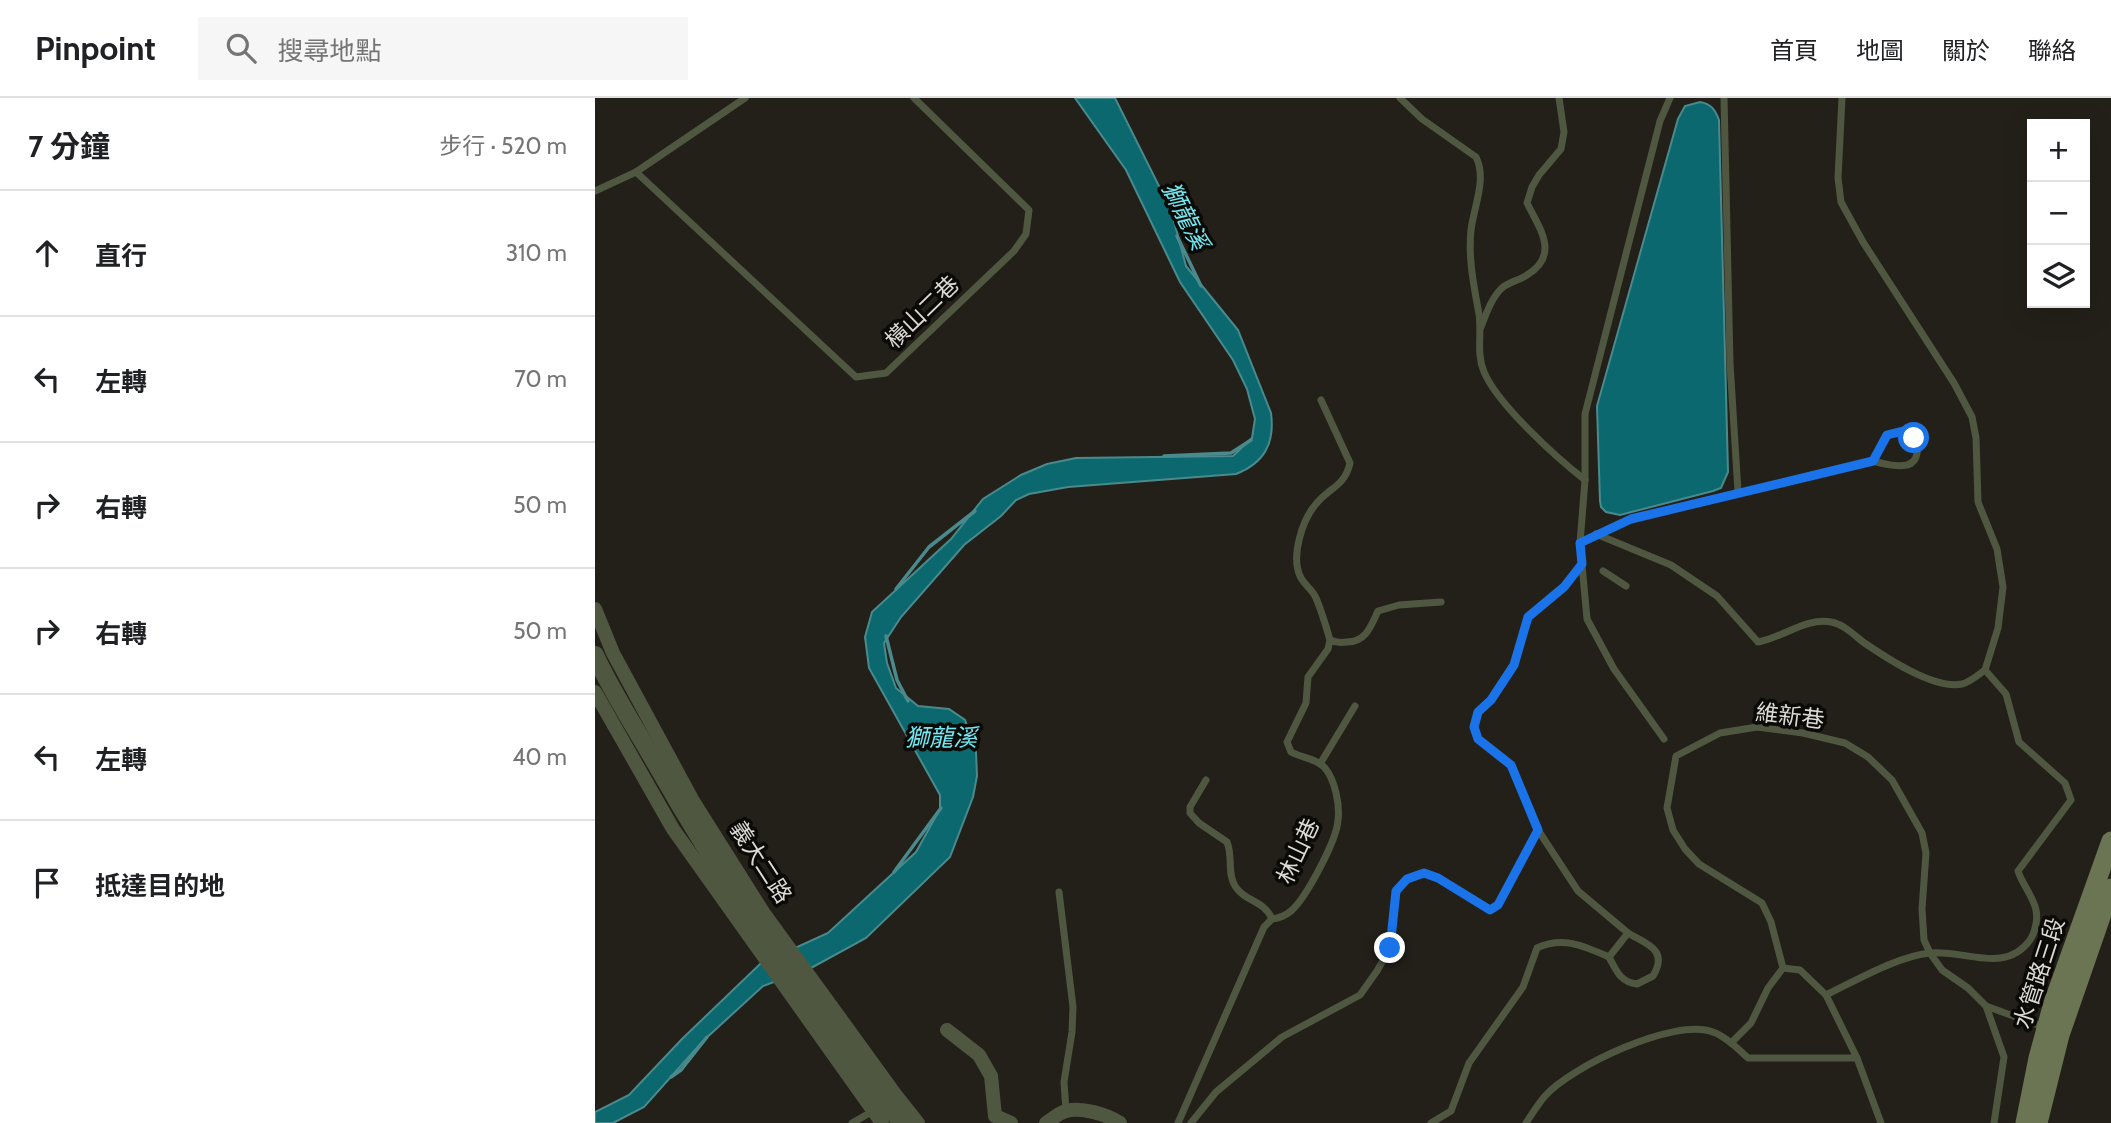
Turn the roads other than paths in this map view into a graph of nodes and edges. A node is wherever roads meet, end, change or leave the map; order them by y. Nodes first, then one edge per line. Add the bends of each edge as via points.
1 (745, 98) edge
2 (914, 98) edge
3 (1400, 98) edge
4 (1559, 98) edge
5 (1670, 98) edge
6 (1724, 98) edge
7 (1842, 98) edge
8 (636, 172) junction
9 (595, 191) edge
10 (1481, 327) junction
11 (1321, 400) dead end
12 (1873, 461) junction
13 (1585, 480) junction
14 (1738, 492) junction
15 (1596, 534) junction
16 (1580, 543) junction
17 (1582, 564) junction
18 (1604, 570) dead end
19 (1626, 586) dead end
20 (1441, 602) dead end
21 (595, 609) edge
22 (1330, 640) junction
23 (595, 655) edge
24 (1985, 670) junction
25 (595, 692) edge
26 (1355, 706) dead end
27 (1664, 738) dead end
28 (1320, 764) junction
29 (1206, 779) dead end
30 (1538, 830) junction
31 (2111, 842) edge
32 (2111, 888) edge
33 (1059, 892) dead end
34 (752, 919) junction
35 (1272, 919) junction
36 (1628, 933) junction
37 (1930, 953) junction
38 (1609, 957) junction
39 (1783, 968) junction
40 (1826, 995) junction
41 (1986, 1006) junction
42 (2047, 1028) junction
43 (947, 1030) dead end
44 (1731, 1043) junction
45 (1857, 1058) junction
46 (881, 1102) edge
47 (1066, 1111) junction
48 (852, 1123) edge
49 (902, 1123) edge
50 (918, 1123) edge
51 (1011, 1123) edge
52 (1047, 1123) edge
53 (1120, 1123) edge
54 (1178, 1123) edge
55 (1191, 1123) edge
56 (1431, 1123) edge
57 (1526, 1123) edge
58 (1881, 1123) edge
59 (1994, 1123) edge
60 (2025, 1123) edge
61 (2038, 1123) edge

1 - 8 lane
2 - 8 lane, 橫山二巷 via 1029,210 1026,234 1014,251 886,373 856,377
3 - 10 lane via 1476,157 1481,166 1471,231
4 - 10 lane via 1564,132 1561,149 1539,175 1527,203 1545,242 1545,257 1538,268 1502,288
5 - 13 lane via 1660,121 1585,414
6 - 14 lane
7 - 24 lane via 1841,202 1972,417 1979,502 1997,549 2003,587 1998,628
8 - 9 lane
10 - 13 lane via 1484,372 1498,394 1557,458
11 - 22 lane via 1350,463 1345,478 1308,515 1297,568 1315,594
12 - 12 lane via 1887,435 1903,431 1914,438 1918,450 1911,464
12 - 14 lane
13 - 16 lane
14 - 15 lane via 1631,519
15 - 16 lane
15 - 24 lane via 1671,565 1717,596 1758,642 1828,621 1927,678 1963,684
16 - 17 lane
17 - 27 lane via 1587,619 1613,669
17 - 30 lane via 1564,587 1528,617 1514,665 1478,712 1474,727 1478,739 1511,765
18 - 19 lane
20 - 22 lane via 1378,611 1362,639
21 - 34 street, 義大二路 via 613,653
22 - 28 lane via 1308,677 1306,704 1287,742 1291,752
23 - 34 street, 義大二路 via 683,811
24 - 37 lane via 2006,694 2019,742 2065,783 2071,800 2018,871 2036,909 2035,934 2026,947 2010,958
25 - 34 street, 義大二路 via 673,829
26 - 28 lane
28 - 35 lane, 林山巷 via 1337,801 1338,823 1298,905 1289,914
29 - 35 lane via 1190,813 1227,842 1233,883 1268,909
30 - 36 lane via 1578,891
30 - 55 lane via 1498,905 1490,910 1438,878 1424,873 1407,879 1396,891 1390,948 1360,995 1282,1037 1216,1092
31 - 42 main road, 水管路三段
32 - 61 main road via 2060,1035
33 - 47 lane via 1073,1007 1064,1082
34 - 46 street, 義大二路
35 - 54 lane, 林山巷 via 1264,927
36 - 38 lane
36 - 38 lane via 1654,948 1658,965 1653,976 1637,984 1625,981
37 - 39 lane, 維新巷 via 1924,940 1922,909 1926,853 1921,832 1892,780 1846,743 1757,727 1720,733 1677,756 1667,808 1673,830 1699,864 1762,903
37 - 40 lane via 1891,964
37 - 41 lane via 1942,970
38 - 56 lane via 1574,942 1537,948 1523,987 1469,1063 1451,1111
39 - 40 lane via 1800,970
39 - 44 lane via 1751,1023
40 - 45 lane
41 - 42 lane
41 - 59 lane via 2004,1057
42 - 60 main road, 水管路三段
43 - 51 street via 979,1055 991,1076 995,1116
44 - 45 lane via 1748,1058
44 - 57 lane via 1698,1029 1667,1033 1622,1048 1569,1076 1545,1095
45 - 58 lane
46 - 48 lane
46 - 49 street, 義大二路
46 - 50 street, 義大二路
47 - 52 street
47 - 53 street via 1090,1112

